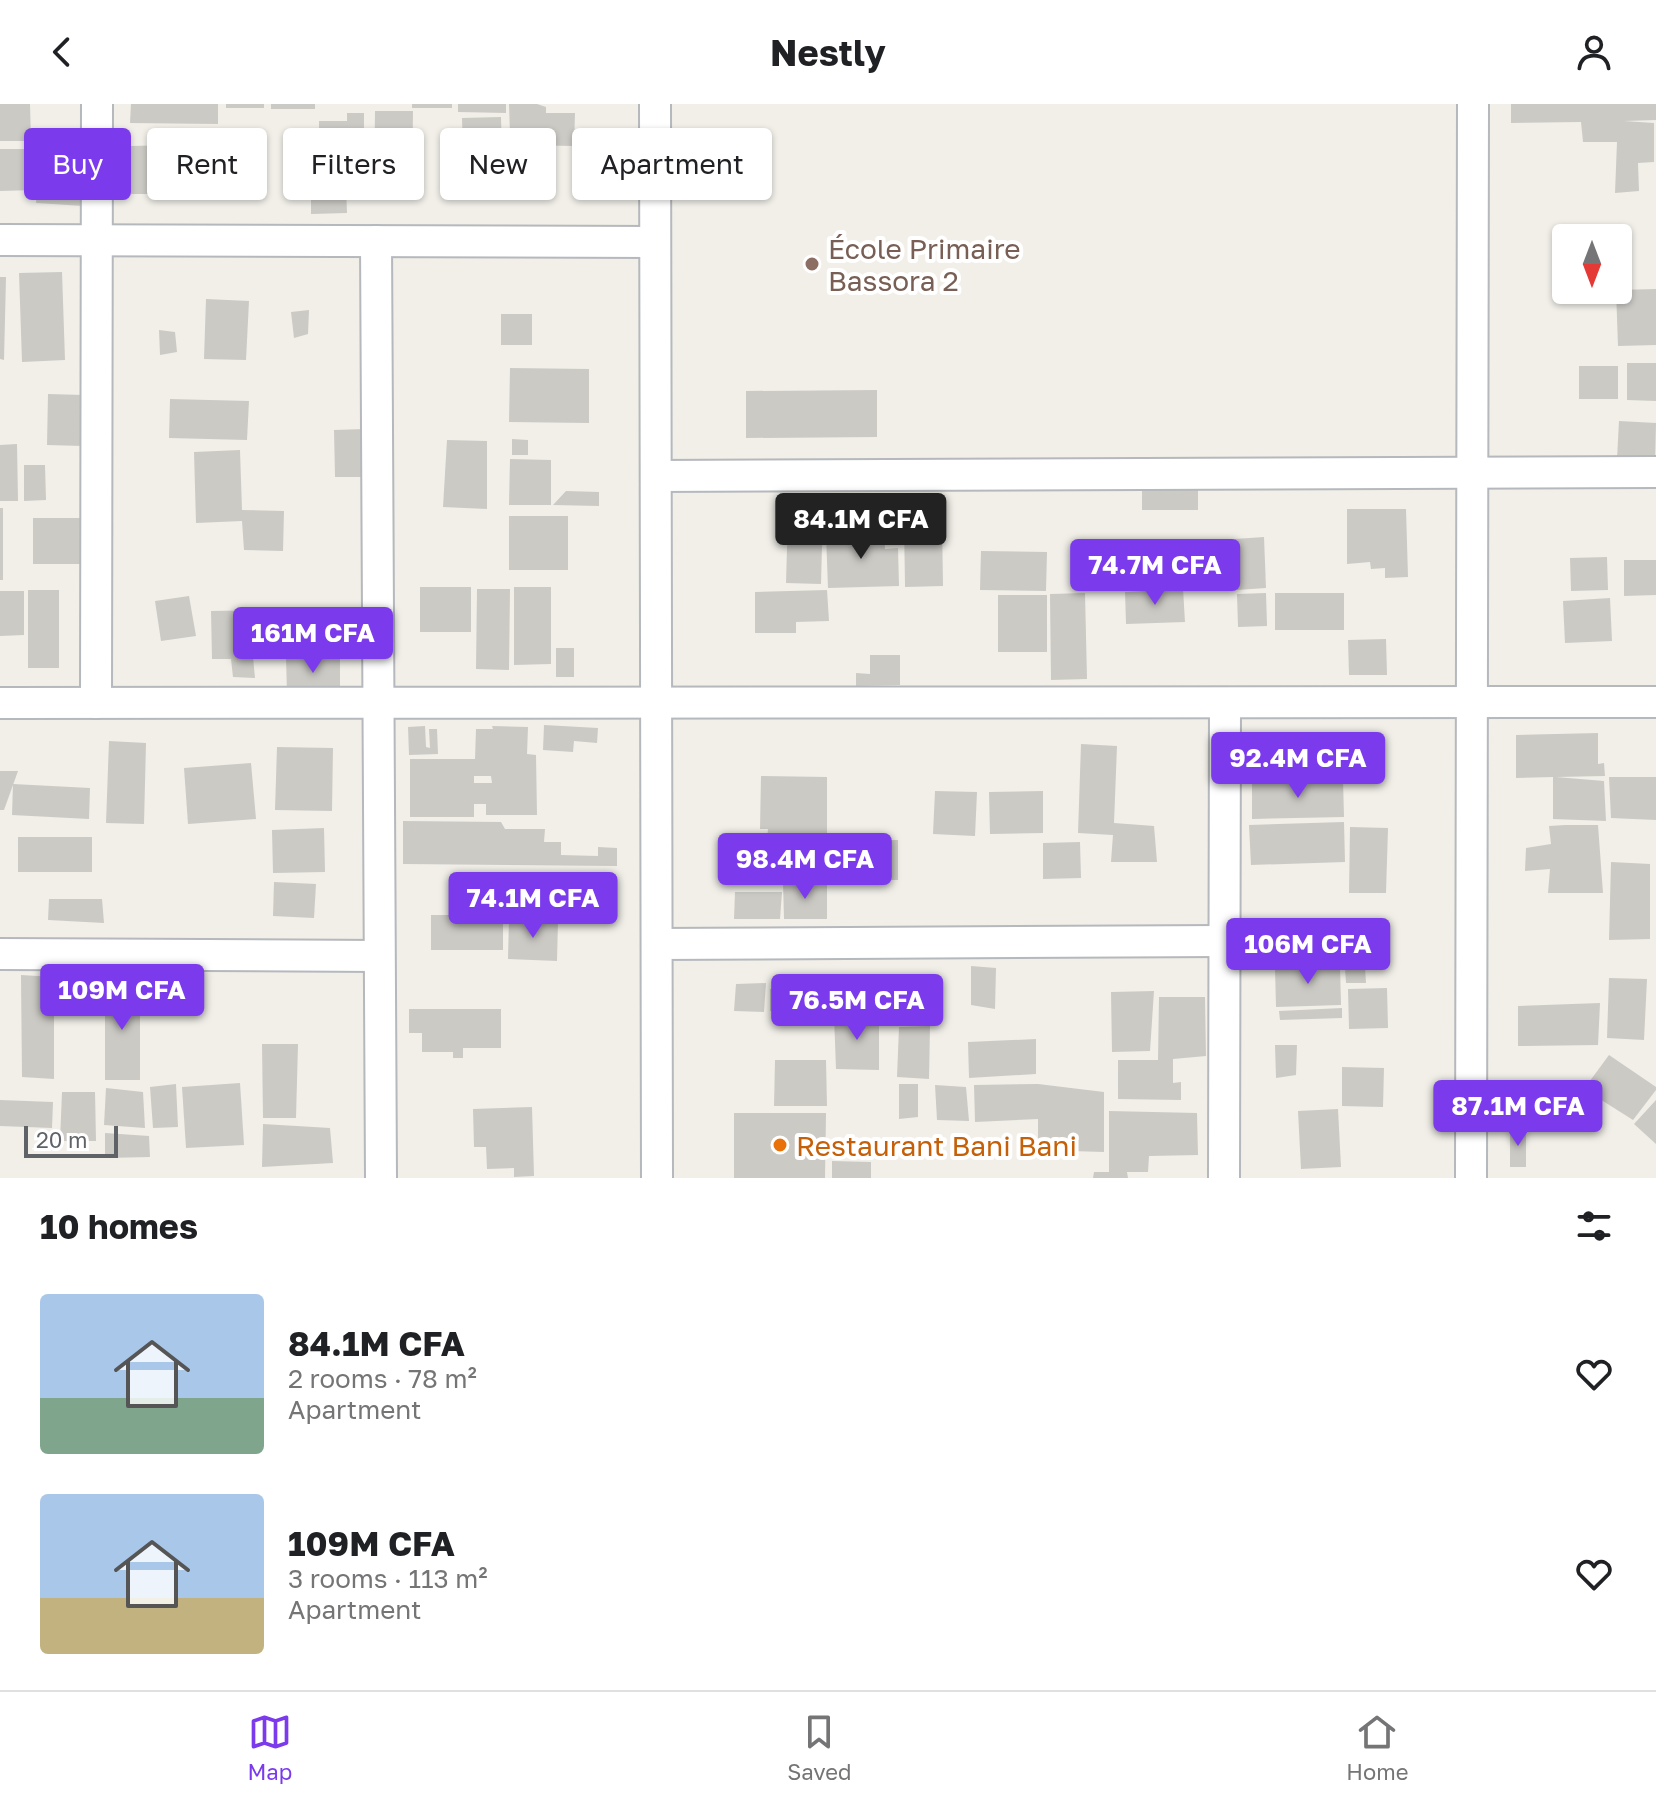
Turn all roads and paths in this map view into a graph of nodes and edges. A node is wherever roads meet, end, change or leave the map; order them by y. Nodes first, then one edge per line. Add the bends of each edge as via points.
1 (97, 104) edge
2 (655, 104) edge
3 (1473, 104) edge
4 (0, 240) edge
5 (96, 240) junction
6 (376, 241) junction
7 (655, 242) junction
8 (1472, 472) junction
9 (1656, 472) edge
10 (656, 476) junction
11 (1472, 702) junction
12 (1656, 702) edge
13 (0, 703) edge
14 (96, 703) junction
15 (378, 703) junction
16 (656, 703) junction
17 (1225, 703) junction
18 (1224, 941) junction
19 (657, 944) junction
20 (0, 954) edge
21 (379, 956) junction
22 (381, 1178) edge
23 (657, 1178) edge
24 (1224, 1178) edge
25 (1471, 1178) edge

1 - 5 street
2 - 7 street
3 - 8 street
4 - 5 street
5 - 6 street
5 - 14 street
6 - 7 street
6 - 15 street
7 - 10 street
8 - 9 street
8 - 10 street
8 - 11 street
10 - 16 street
11 - 12 street
11 - 17 street
11 - 25 street
13 - 14 street
14 - 15 street
15 - 16 street
15 - 21 street
16 - 17 street
16 - 19 street
17 - 18 street
18 - 19 street
18 - 24 street
19 - 23 street
20 - 21 street
21 - 22 street

